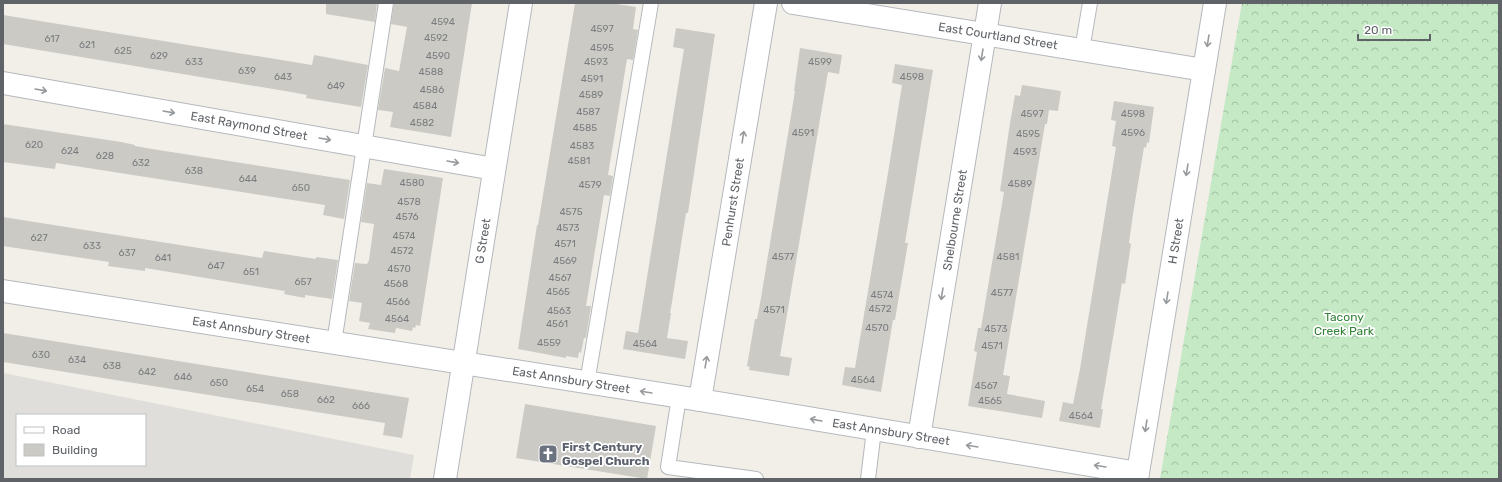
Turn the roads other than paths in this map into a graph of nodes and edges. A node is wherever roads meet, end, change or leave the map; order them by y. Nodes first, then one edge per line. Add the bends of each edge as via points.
1 (386, 3) edge
2 (521, 3) edge
3 (651, 3) edge
4 (766, 3) edge
5 (793, 3) edge
6 (990, 3) edge
7 (1090, 3) edge
8 (1215, 3) edge
9 (868, 9) edge
10 (985, 34) junction
11 (1082, 50) junction
12 (1204, 70) junction
13 (3, 83) edge
14 (364, 146) junction
15 (494, 169) junction
16 (3, 291) edge
17 (334, 343) junction
18 (464, 364) junction
19 (587, 383) junction
20 (690, 399) junction
21 (874, 430) junction
22 (919, 437) junction
23 (1138, 476) edge
24 (445, 479) edge
25 (756, 479) edge
26 (868, 479) edge

1 - 14 lane
2 - 15 street, G Street
3 - 19 lane
20 -> 4 street, Penhurst Street
5 - 9 street, East Courtland Street
6 - 10 street, Shelbourne Street
7 - 11 lane
8 -> 12 street, H Street
9 - 10 street, East Courtland Street
10 - 11 street, East Courtland Street
10 -> 22 street, Shelbourne Street
11 - 12 street, East Courtland Street
12 -> 23 street, H Street
13 -> 14 street, East Raymond Street
14 -> 15 street, East Raymond Street
14 - 17 lane
15 - 18 street, G Street
16 - 17 street, East Annsbury Street
17 - 18 street, East Annsbury Street
18 - 19 street, East Annsbury Street
18 - 24 street, G Street
20 -> 19 street, East Annsbury Street
21 -> 20 street, East Annsbury Street
20 - 25 lane via 668,467
21 - 22 street, East Annsbury Street
21 - 26 lane
23 -> 22 street, East Annsbury Street

